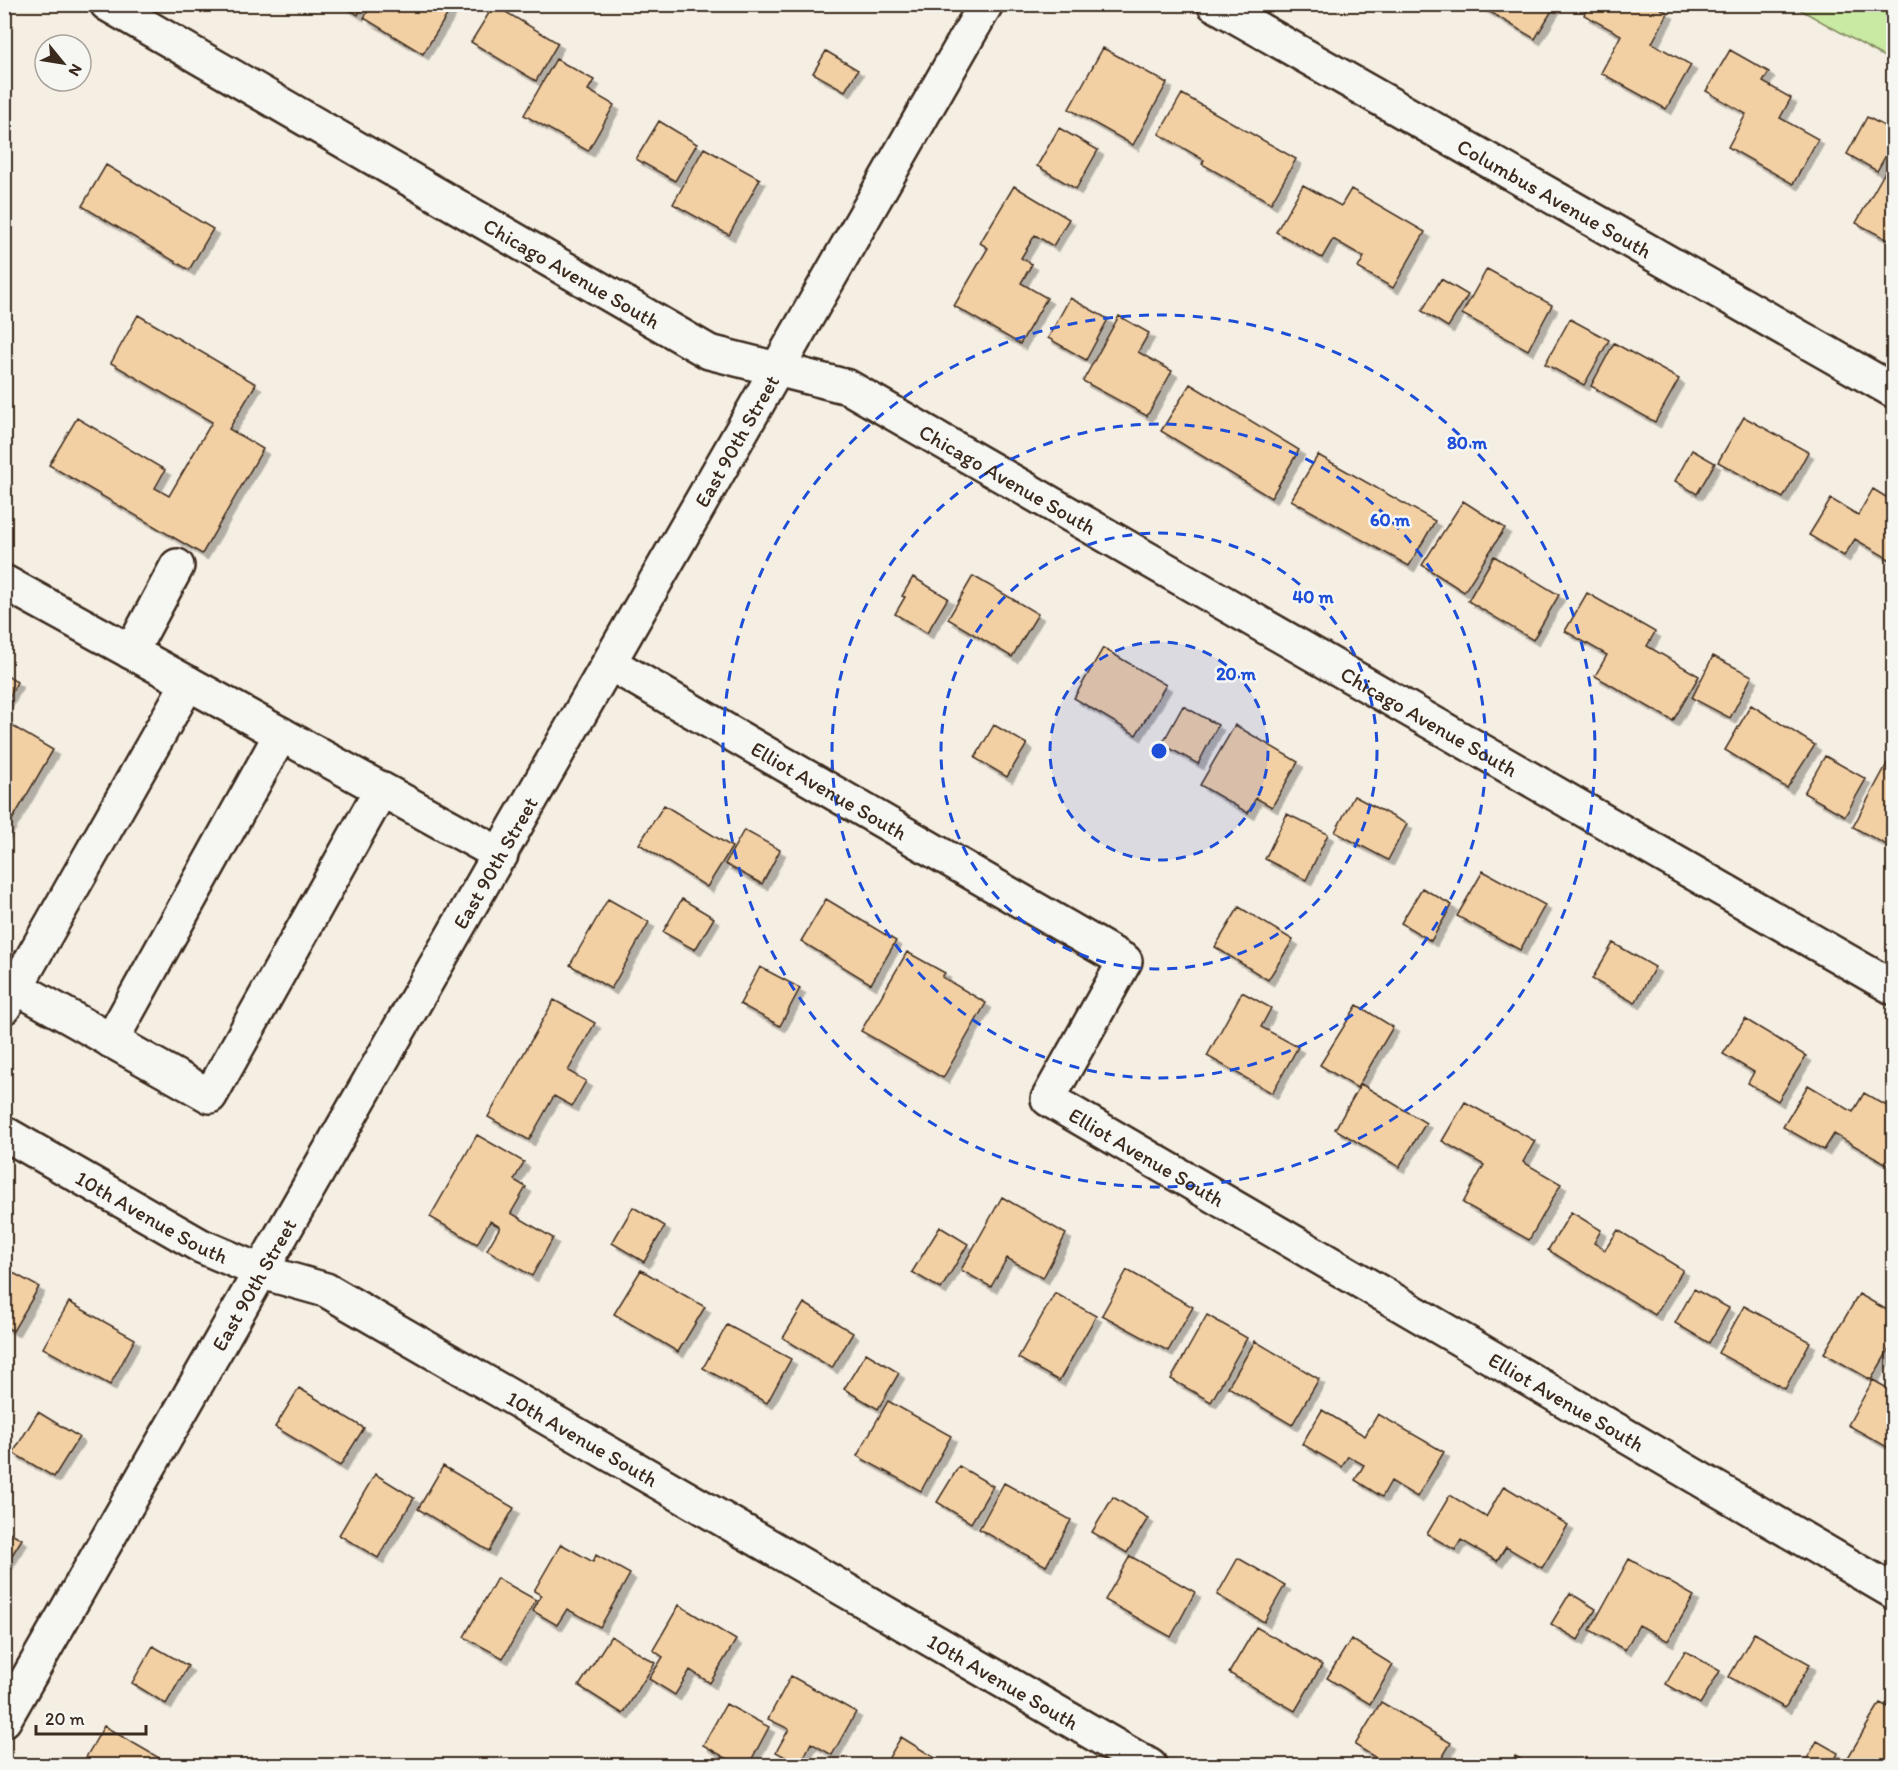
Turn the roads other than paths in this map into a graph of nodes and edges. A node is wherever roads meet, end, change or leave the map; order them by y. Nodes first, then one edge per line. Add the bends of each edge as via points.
1 (107, 4) edge
2 (986, 4) edge
3 (1214, 4) edge
4 (777, 368) junction
5 (1893, 391) edge
6 (177, 566) dead end
7 (4, 582) edge
8 (131, 652) junction
9 (610, 664) junction
10 (188, 683) junction
11 (281, 734) junction
12 (381, 790) junction
13 (501, 855) junction
14 (1893, 988) edge
15 (8, 992) edge
16 (111, 1041) junction
17 (4, 1133) edge
18 (262, 1272) junction
19 (1893, 1592) edge
20 (4, 1720) edge
21 (1150, 1766) edge

1 - 4 street, Chicago Avenue South via 709,352
2 - 4 street, East 90th Street
3 - 5 street, Columbus Avenue South
4 - 9 street, East 90th Street
4 - 14 street, Chicago Avenue South via 848,387
6 - 8 street
7 - 8 street
8 - 10 street
9 - 13 street, East 90th Street
9 - 19 street, Elliot Avenue South via 1125,961 1048,1099
10 - 11 street
10 - 15 street
11 - 12 street
11 - 16 street
12 - 13 street
12 - 16 street via 210,1096
13 - 18 street, East 90th Street
15 - 16 street
17 - 18 street, 10th Avenue South via 201,1246
18 - 20 street, East 90th Street
18 - 21 street, 10th Avenue South via 326,1290

